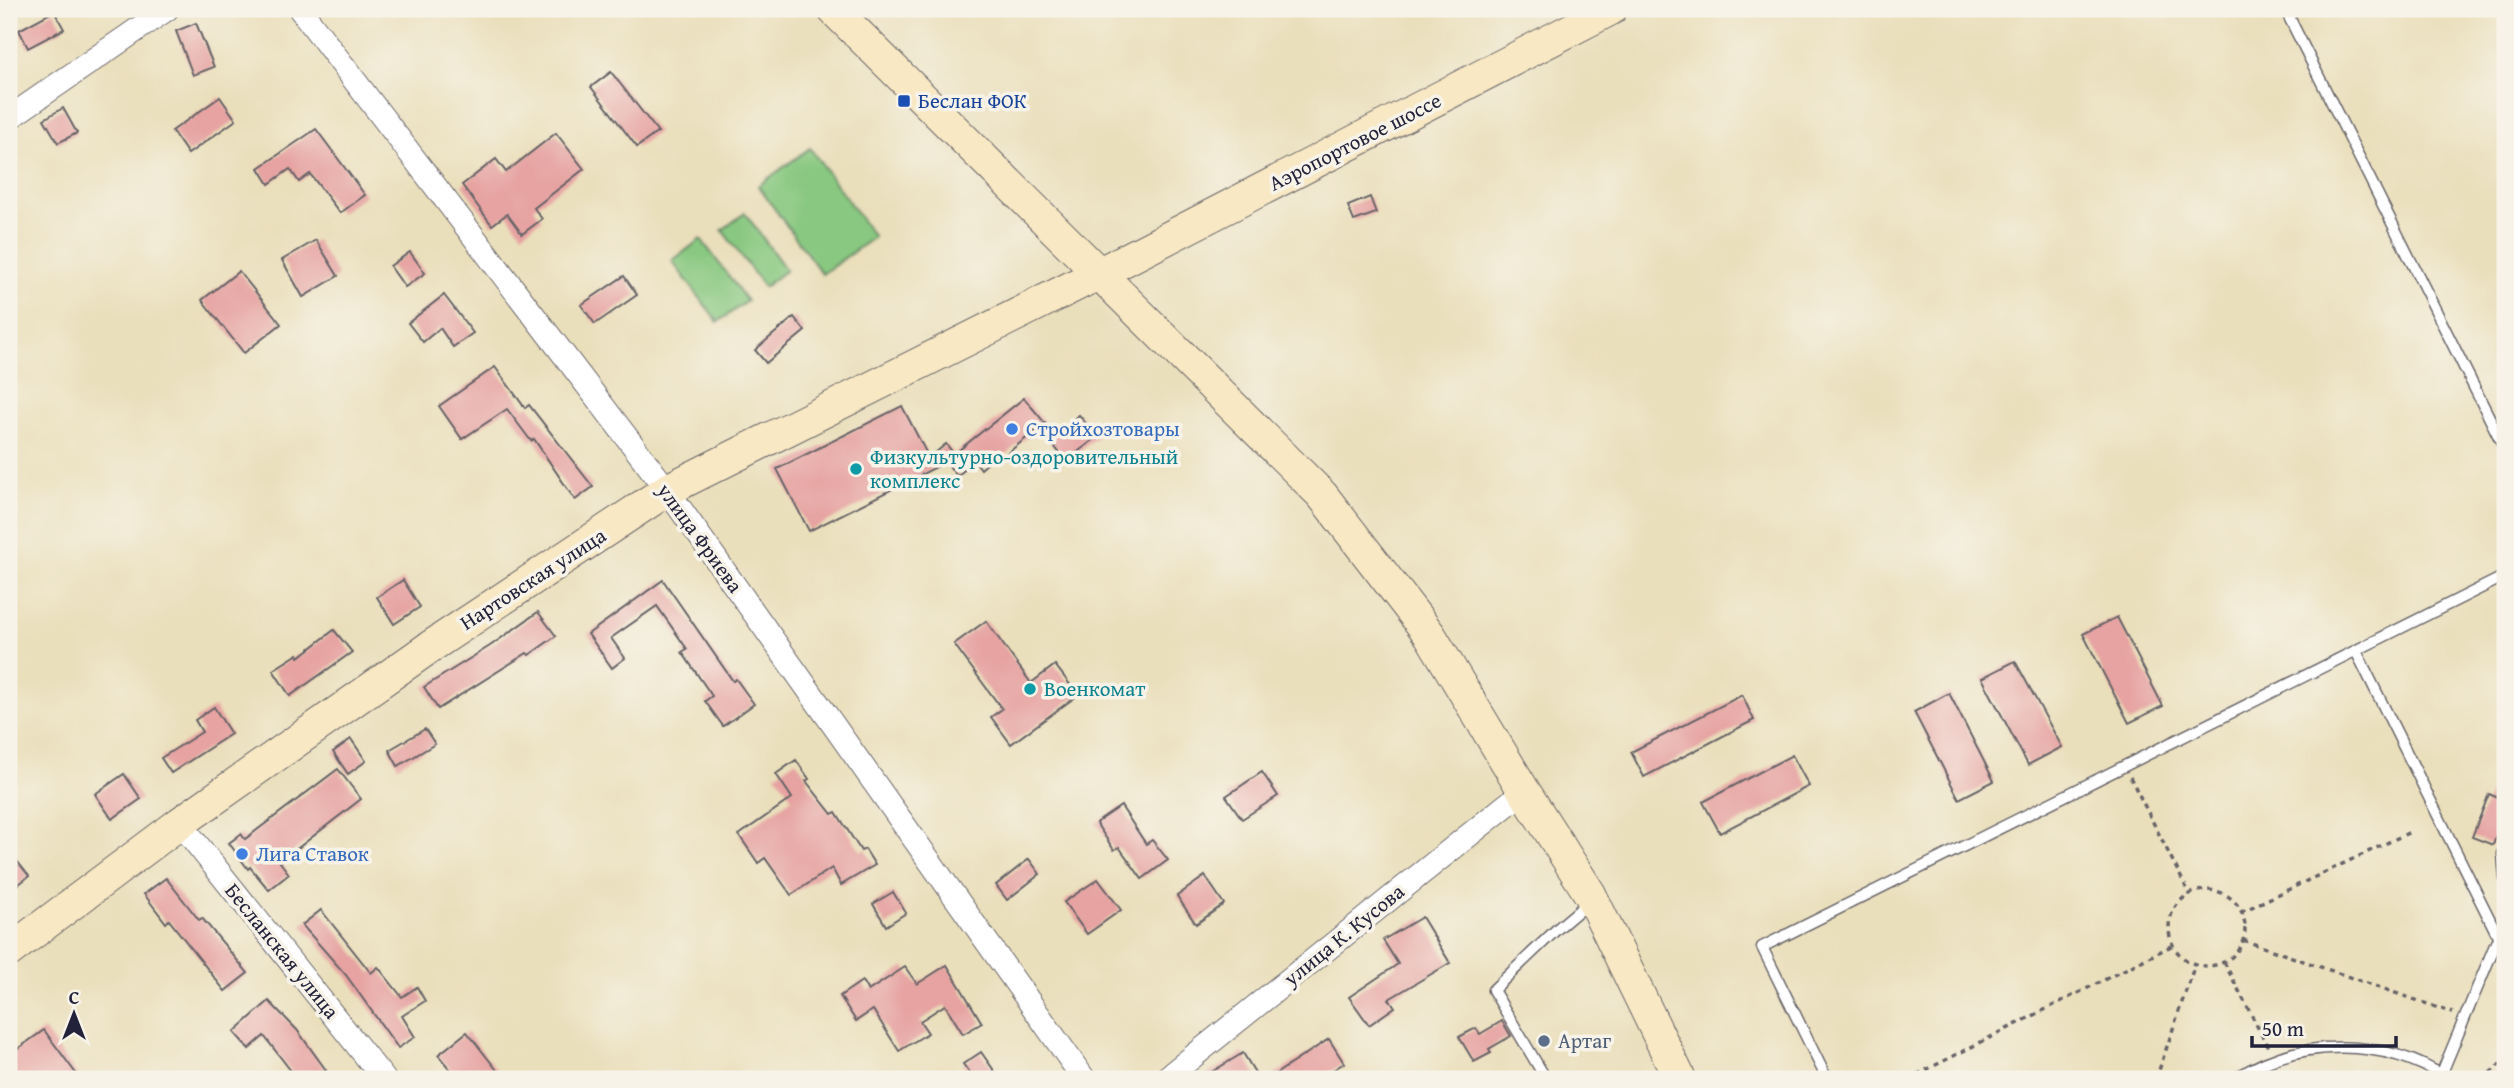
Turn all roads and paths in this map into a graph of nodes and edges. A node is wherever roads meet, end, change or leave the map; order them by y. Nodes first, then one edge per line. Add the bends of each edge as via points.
1 (167, 9) edge
2 (300, 9) edge
3 (833, 9) edge
4 (2285, 9) edge
5 (1598, 12) edge
6 (9, 118) edge
7 (1098, 274) junction
8 (2505, 449) edge
9 (667, 490) junction
10 (2505, 576) edge
11 (2356, 651) junction
12 (2124, 766) junction
13 (1524, 791) junction
14 (180, 823) junction
15 (2410, 832) dead end
16 (2505, 845) edge
17 (2505, 879) edge
18 (2190, 895) junction
19 (1592, 900) junction
20 (2241, 912) junction
21 (2505, 921) edge
22 (2498, 937) junction
23 (2243, 940) junction
24 (2173, 945) junction
25 (9, 949) edge
26 (2505, 950) edge
27 (2224, 962) junction
28 (2195, 964) junction
29 (2465, 1017) junction
30 (2274, 1059) junction
31 (2505, 1061) edge
32 (2445, 1077) edge
33 (1677, 1078) edge
34 (384, 1079) edge
35 (1084, 1079) edge
36 (1165, 1079) edge
37 (1546, 1079) edge
38 (1826, 1079) edge
39 (1908, 1079) edge
40 (2156, 1079) edge
41 (2235, 1079) edge
42 (2482, 1079) edge

1 - 6 street
2 - 9 street, улица Фриева
3 - 7 main road
4 - 8 lane
5 - 7 main road, Аэропортовое шоссе
7 - 9 main road, Нартовская улица
7 - 13 main road via 1322,495 1430,635
9 - 14 main road, Нартовская улица via 430,647
9 - 35 street, улица Фриева
10 - 11 lane
11 - 12 lane
11 - 22 lane
12 - 18 path
12 - 38 lane via 1762,947
13 - 19 main road
13 - 36 street, улица К. Кусова
14 - 25 main road, Нартовская улица
14 - 34 street, Бесланская улица
15 - 20 path
16 - 17 lane
18 - 20 path via 2219,893
18 - 24 path via 2170,920
19 - 33 main road
19 - 37 lane via 1493,990
20 - 23 path
21 - 22 lane
22 - 26 lane
22 - 29 lane
23 - 27 path
23 - 29 path
24 - 28 path
24 - 39 path
27 - 28 path
27 - 30 path
28 - 40 path
29 - 32 lane
30 - 32 lane via 2350,1047 2406,1058
30 - 41 lane
31 - 42 path

